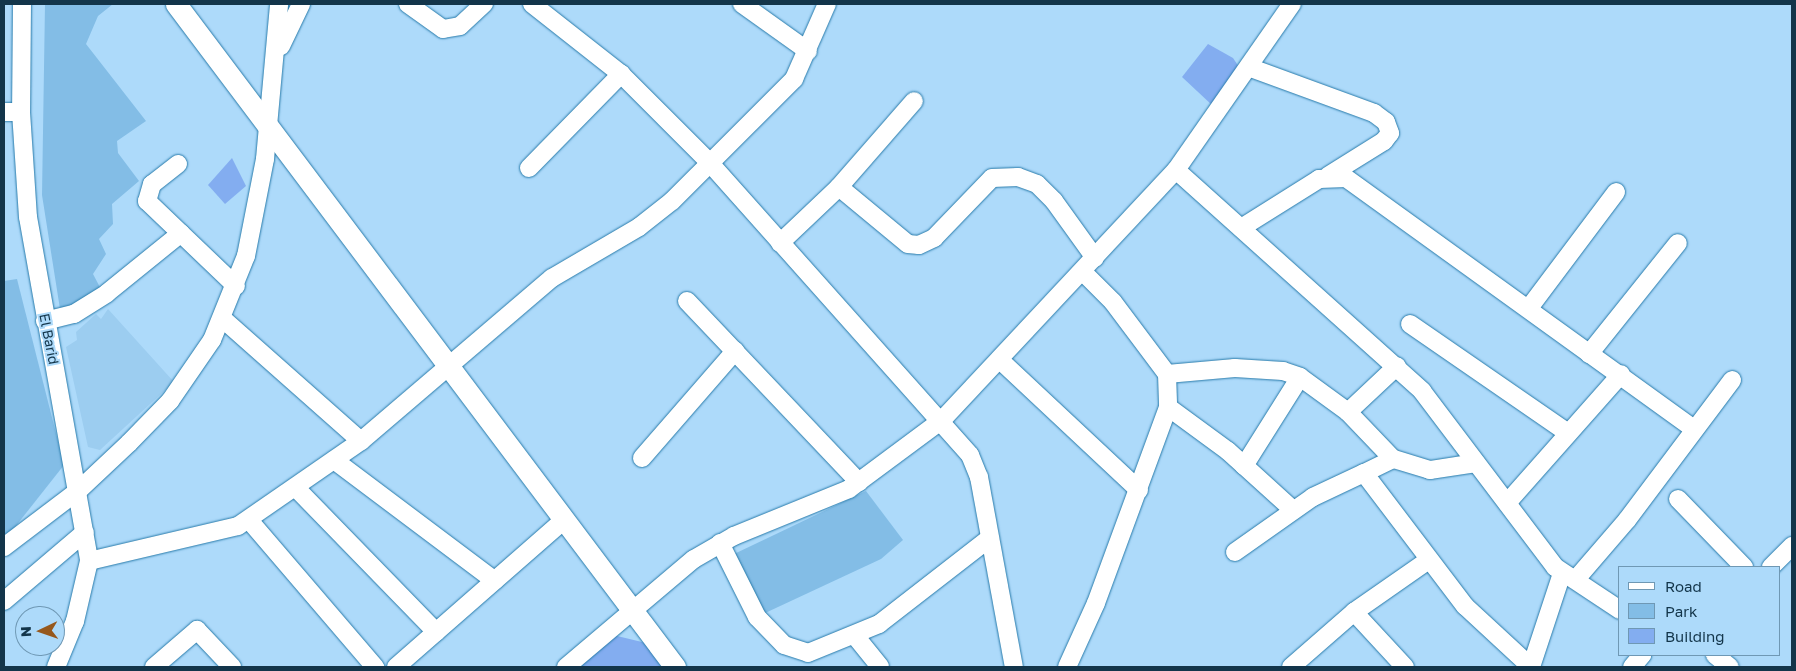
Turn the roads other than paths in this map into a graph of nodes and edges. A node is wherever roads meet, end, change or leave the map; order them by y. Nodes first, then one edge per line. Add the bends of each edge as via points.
1 (22, 4) edge
2 (176, 4) edge
3 (279, 4) edge
4 (301, 4) edge
5 (408, 4) edge
6 (484, 4) edge
7 (532, 4) edge
8 (742, 4) edge
9 (827, 4) edge
10 (1292, 4) edge
11 (808, 51) junction
12 (278, 53) junction
13 (1252, 68) junction
14 (621, 74) junction
15 (914, 101) dead end
16 (12, 112) edge
17 (269, 127) junction
18 (709, 162) junction
19 (178, 164) dead end
20 (529, 168) dead end
21 (1176, 170) junction
22 (1328, 176) junction
23 (839, 187) junction
24 (1616, 192) dead end
25 (1241, 228) junction
26 (181, 233) junction
27 (780, 243) junction
28 (1678, 243) dead end
29 (1096, 258) junction
30 (1083, 272) junction
31 (236, 286) junction
32 (687, 301) dead end
33 (1529, 308) junction
34 (223, 319) junction
35 (45, 321) junction
36 (1410, 324) dead end
37 (735, 351) junction
38 (1589, 354) junction
39 (1001, 361) junction
40 (448, 364) junction
41 (1397, 366) junction
42 (1167, 374) junction
43 (1621, 374) junction
44 (1300, 377) junction
45 (1732, 380) dead end
46 (1168, 406) junction
47 (1348, 412) junction
48 (942, 420) junction
49 (1694, 429) junction
50 (1568, 433) junction
51 (361, 440) junction
52 (642, 458) dead end
53 (1393, 459) junction
54 (334, 460) junction
55 (1476, 463) junction
56 (1244, 466) junction
57 (1364, 473) junction
58 (859, 482) junction
59 (296, 488) junction
60 (79, 490) junction
61 (1139, 490) junction
62 (1678, 498) dead end
63 (1507, 503) junction
64 (1292, 510) junction
65 (249, 520) junction
66 (564, 520) junction
67 (85, 532) junction
68 (990, 538) junction
69 (720, 543) junction
70 (1792, 546) edge
71 (4, 547) edge
72 (1235, 552) dead end
73 (1427, 560) junction
74 (89, 561) junction
75 (1743, 566) edge
76 (1773, 566) edge
77 (1569, 576) junction
78 (495, 581) junction
79 (4, 601) edge
80 (1618, 609) edge
81 (631, 610) junction
82 (1354, 612) junction
83 (436, 632) junction
84 (856, 637) junction
85 (1641, 656) edge
86 (1716, 656) edge
87 (1397, 665) edge
88 (1011, 666) edge
89 (56, 667) edge
90 (154, 667) edge
91 (232, 667) edge
92 (375, 667) edge
93 (396, 667) edge
94 (566, 667) edge
95 (675, 667) edge
96 (880, 667) edge
97 (1067, 667) edge
98 (1291, 667) edge
99 (1531, 667) edge
100 (1632, 667) edge
101 (1730, 667) edge

1 - 16 street, El Barid
2 - 17 main road
3 - 12 street
4 - 12 street
5 - 6 street via 443,29 460,26
7 - 14 street
8 - 11 street
9 - 11 street
10 - 13 street
11 - 18 street via 794,79
12 - 17 street
13 - 21 street
13 - 22 street via 1374,113 1386,122 1390,133 1384,141
14 - 18 street
14 - 20 street
15 - 23 street
16 - 35 street, El Barid
17 - 31 street
17 - 40 main road
18 - 27 street
18 - 40 street via 651,218 552,278
19 - 26 street via 152,184 146,197
21 - 25 street
21 - 29 street
22 - 25 street
22 - 33 street via 1346,178
23 - 27 street
23 - 29 street via 908,244 919,245 934,238 992,178 1018,177 1037,184 1054,200
24 - 33 street
25 - 41 street
26 - 31 street
26 - 35 street via 107,294 74,314
27 - 48 street
28 - 38 street
29 - 30 street
30 - 39 street
30 - 42 street via 1113,302
31 - 34 street
32 - 37 street
33 - 38 street
34 - 51 street
34 - 60 street via 200,363 170,401
35 - 60 street, El Barid
36 - 50 street
37 - 52 street
37 - 58 street
38 - 43 street
39 - 48 street
39 - 61 street
40 - 51 street
40 - 66 main road
41 - 47 street
41 - 55 street via 1448,421
42 - 44 street via 1235,368 1284,371
42 - 46 street
43 - 49 street
43 - 50 street
44 - 47 street
44 - 56 street
45 - 49 street
46 - 56 street
46 - 61 street
47 - 53 street
48 - 58 street
48 - 68 street via 977,468
49 - 77 street via 1627,520
50 - 63 street
51 - 54 street
53 - 55 street via 1430,470
53 - 57 street
54 - 59 street
54 - 78 street
55 - 63 street
56 - 64 street
57 - 64 street
57 - 73 street
58 - 69 street via 816,505
59 - 65 street
59 - 83 street
60 - 67 street, El Barid
60 - 71 street
61 - 97 street
62 - 75 street
63 - 77 street
64 - 72 street
65 - 74 street via 227,530
65 - 92 street
66 - 78 street
66 - 81 main road
67 - 74 street, El Barid
67 - 79 street
68 - 84 street via 901,609
68 - 88 street
69 - 81 street
69 - 84 street via 746,601 784,645 808,653
70 - 76 street
73 - 82 street
73 - 99 street via 1489,632
74 - 89 street, El Barid via 75,622
77 - 80 street
77 - 99 street
78 - 83 street
81 - 94 street
81 - 95 main road
82 - 87 street
82 - 98 street
83 - 93 street
84 - 96 street
85 - 100 street
86 - 101 street
90 - 91 street via 197,630

